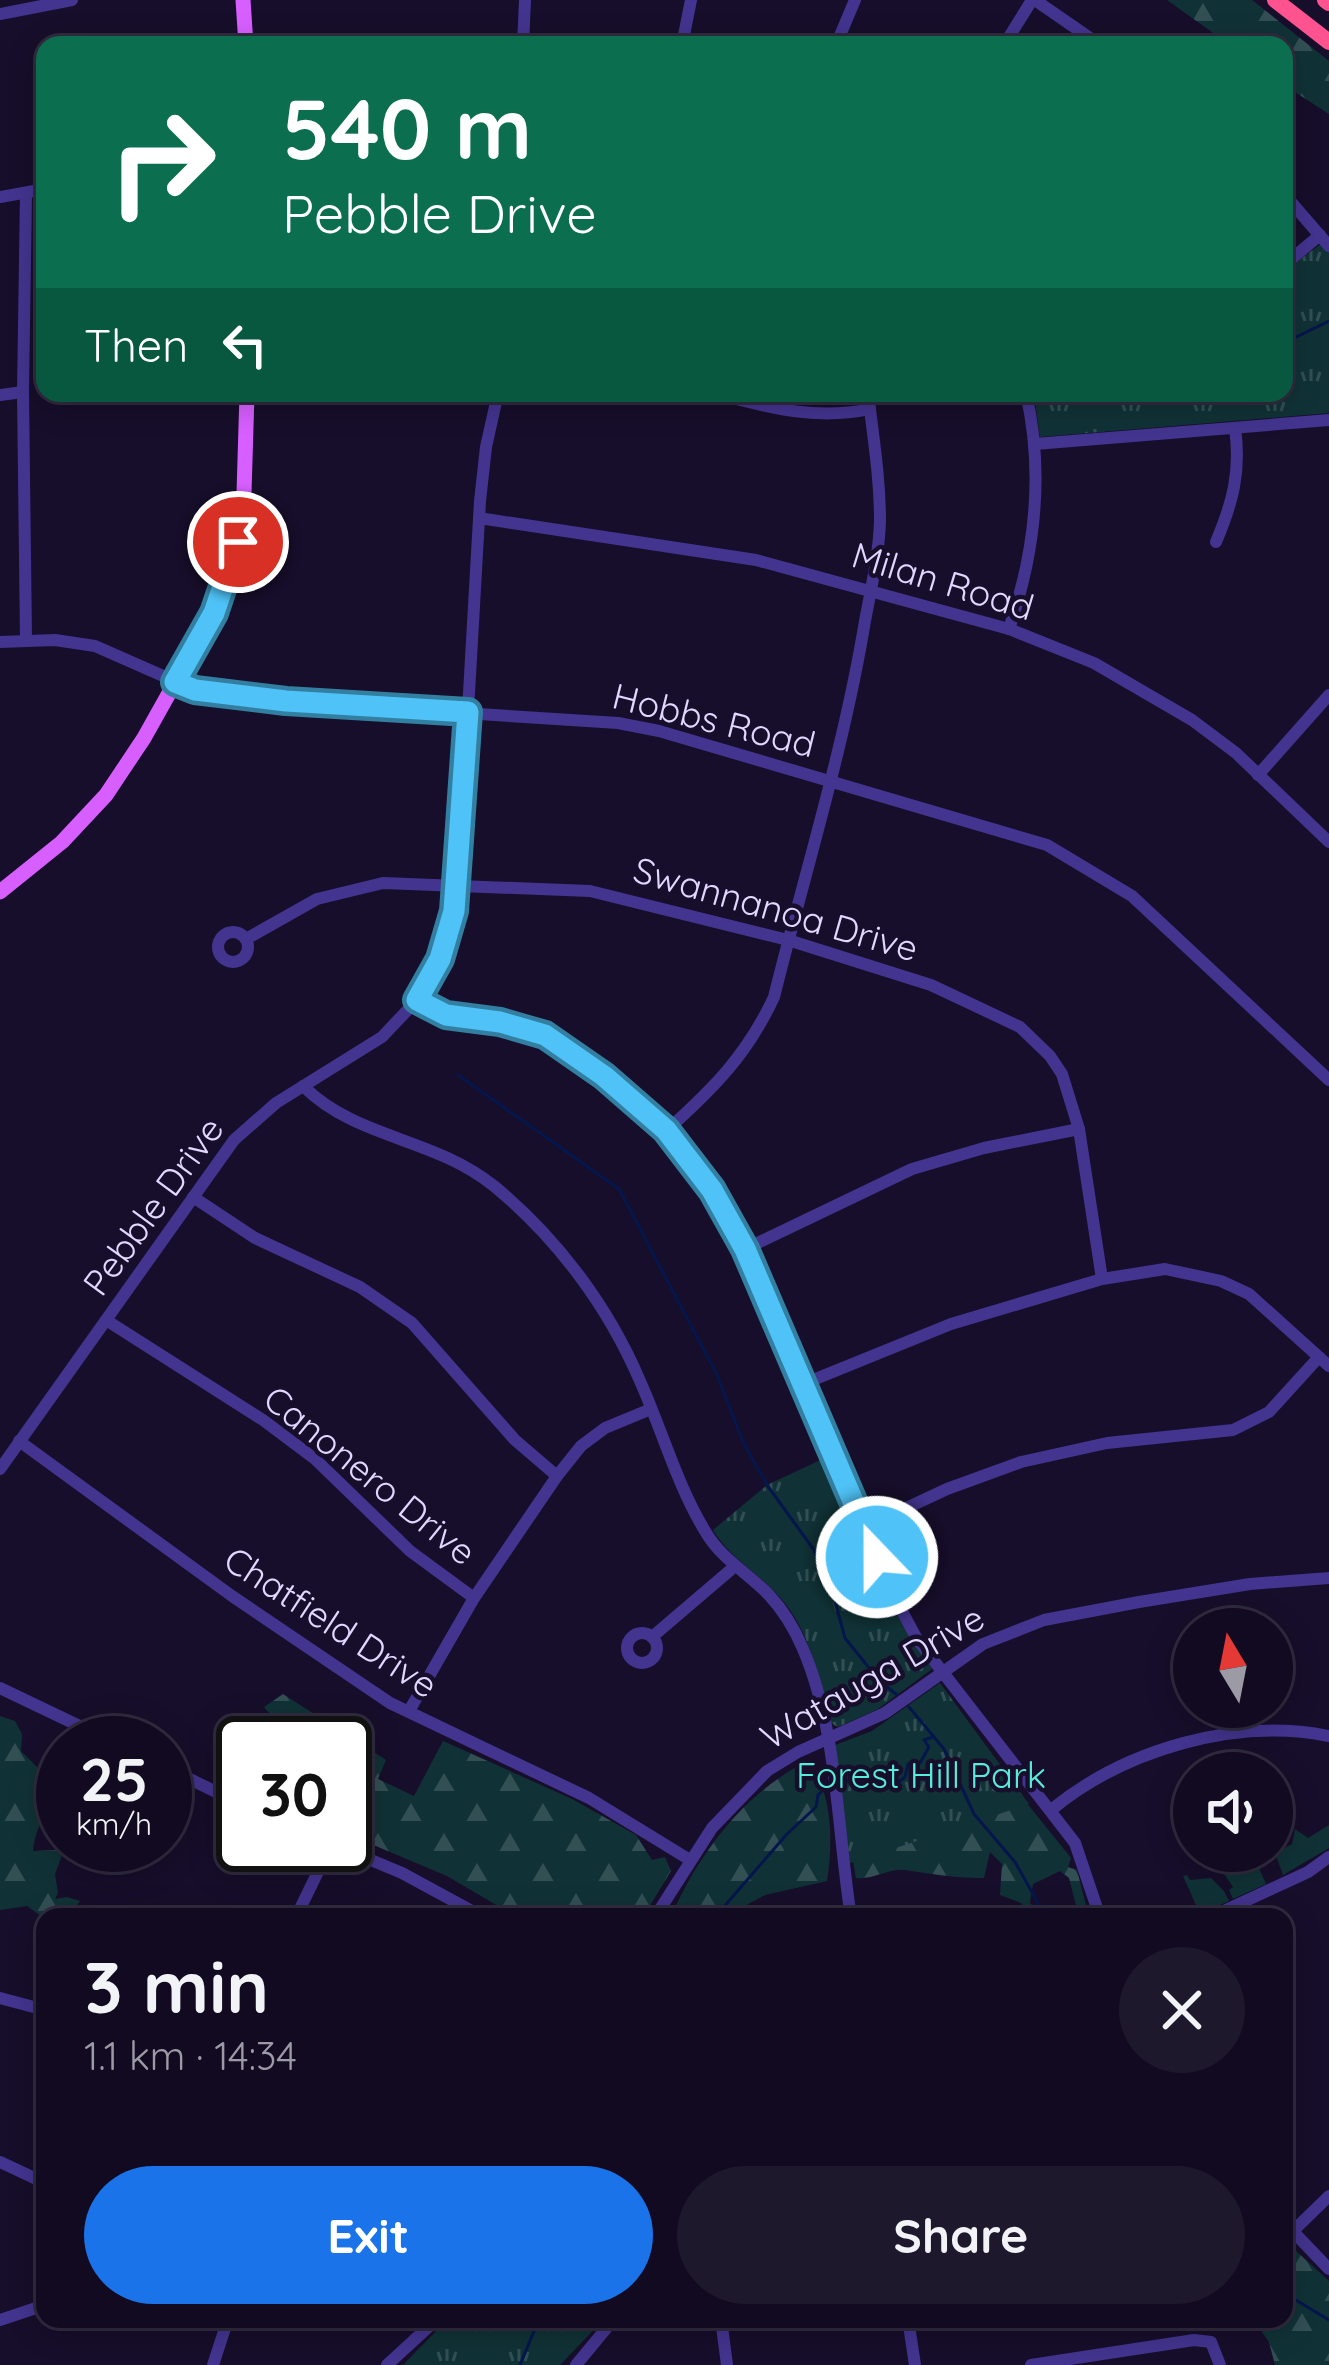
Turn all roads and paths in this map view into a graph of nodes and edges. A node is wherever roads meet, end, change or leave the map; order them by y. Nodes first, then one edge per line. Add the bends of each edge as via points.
1 (72, 0) edge
2 (243, 0) edge
3 (525, 0) edge
4 (692, 0) edge
5 (855, 0) edge
6 (1034, 0) edge
7 (1275, 0) edge
8 (0, 14) edge
9 (245, 36) edge
10 (523, 36) edge
11 (684, 36) edge
12 (840, 36) edge
13 (1010, 36) edge
14 (1087, 36) edge
15 (1329, 42) edge
16 (36, 191) edge
17 (26, 194) junction
18 (0, 197) edge
19 (1293, 204) edge
20 (1324, 240) edge
21 (1293, 259) edge
22 (22, 392) junction
23 (0, 395) edge
24 (248, 402) edge
25 (496, 402) edge
26 (749, 402) edge
27 (869, 402) edge
28 (1028, 402) edge
29 (870, 409) junction
30 (1329, 419) edge
31 (1235, 428) junction
32 (1035, 444) junction
33 (479, 518) junction
34 (1216, 542) dead end
35 (871, 589) junction
36 (1009, 629) junction
37 (26, 640) junction
38 (0, 642) edge
39 (175, 682) junction
40 (1329, 695) edge
41 (468, 712) junction
42 (1258, 775) junction
43 (830, 779) junction
44 (1329, 842) edge
45 (458, 885) junction
46 (0, 892) edge
47 (246, 939) dead end
48 (788, 940) junction
49 (417, 1000) junction
50 (1329, 1080) edge
51 (303, 1086) junction
52 (1078, 1129) junction
53 (666, 1130) junction
54 (193, 1197) junction
55 (745, 1249) junction
56 (1102, 1279) junction
57 (106, 1320) junction
58 (1324, 1362) edge
59 (802, 1384) junction
60 (651, 1408) junction
61 (19, 1441) junction
62 (0, 1469) edge
63 (557, 1476) junction
64 (866, 1527) junction
65 (734, 1567) junction
66 (1329, 1578) edge
67 (474, 1598) junction
68 (652, 1637) dead end
69 (942, 1672) junction
70 (0, 1688) edge
71 (409, 1711) junction
72 (59, 1716) edge
73 (1329, 1736) edge
74 (826, 1741) junction
75 (1051, 1810) junction
76 (1329, 1857) edge
77 (690, 1860) junction
78 (372, 1861) edge
79 (319, 1872) edge
80 (301, 1908) edge
81 (464, 1908) edge
82 (661, 1908) edge
83 (850, 1908) edge
84 (1097, 1908) edge
85 (1230, 1908) edge
86 (0, 1998) edge
87 (36, 2008) edge
88 (0, 2162) edge
89 (36, 2179) edge
90 (1329, 2196) edge
91 (1293, 2223) edge
92 (1293, 2232) edge
93 (1329, 2269) edge
94 (36, 2308) edge
95 (0, 2320) edge
96 (225, 2328) edge
97 (427, 2328) edge
98 (607, 2328) edge
99 (722, 2328) edge
100 (909, 2328) edge
101 (213, 2365) edge
102 (387, 2365) edge
103 (576, 2365) edge
104 (727, 2365) edge
105 (915, 2365) edge
106 (1031, 2365) edge
107 (1220, 2365) edge

1 - 8 street
2 - 9 main road
3 - 10 street
4 - 11 street
5 - 12 street
6 - 13 street
6 - 14 street
7 - 15 highway
16 - 17 street
17 - 18 street
17 - 22 street
19 - 20 street
20 - 21 street
22 - 23 street
22 - 37 street
24 - 39 main road via 238,542 214,613
25 - 33 street, Pebble Drive
26 - 29 street via 801,415
27 - 29 street
28 - 32 street
29 - 35 street via 880,527
30 - 31 street
31 - 32 street
31 - 34 street via 1238,474
32 - 36 street via 1029,557
33 - 35 street, Milan Road via 756,560
33 - 41 street, Pebble Drive
35 - 36 street, Milan Road
35 - 43 street
36 - 42 street, Milan Road via 1149,693
37 - 38 street, Hobbs Road
37 - 39 street, Hobbs Road via 95,646
39 - 41 street, Hobbs Road via 286,701
39 - 46 main road via 97,807
40 - 42 street
41 - 43 street, Hobbs Road via 618,723
41 - 45 street, Pebble Drive
42 - 44 street, Milan Road
43 - 48 street
43 - 50 street, Hobbs Road via 1010,831 1083,864 1132,896
45 - 47 street, Swannanoa Drive via 348,889
45 - 48 street, Swannanoa Drive via 608,893
45 - 49 street, Pebble Drive via 440,959
48 - 52 street, Swannanoa Drive via 883,967 1006,1017 1050,1056
48 - 53 street via 755,1037
49 - 51 street, Pebble Drive via 382,1037
49 - 53 street via 446,1015 545,1035
51 - 54 street, Pebble Drive via 244,1130
51 - 60 street via 340,1116 435,1149 517,1207 590,1290
52 - 55 street via 912,1169
52 - 56 street, Swannanoa Drive
53 - 55 street
54 - 57 street, Pebble Drive
54 - 63 street via 412,1323
55 - 59 street
56 - 58 street via 1165,1269 1221,1281 1249,1294
56 - 59 street via 951,1324
57 - 61 street, Pebble Drive
57 - 67 street, Canonero Drive via 263,1420
58 - 64 street via 1269,1412 1233,1430 1058,1453 979,1476
59 - 64 street
60 - 63 street via 604,1428
60 - 65 street via 705,1532
61 - 62 street, Pebble Drive
61 - 71 street, Chatfield Drive via 232,1596
63 - 67 street
64 - 69 street via 889,1587
65 - 68 street
65 - 74 street via 794,1631
66 - 69 street, Watauga Drive via 1044,1620 983,1643
67 - 71 street
69 - 74 street, Watauga Drive via 885,1713
69 - 75 street
70 - 72 street
71 - 77 street, Chatfield Drive via 589,1798
73 - 75 street via 1262,1732 1153,1753 1108,1771
74 - 77 street, Watauga Drive via 767,1772
74 - 83 street
75 - 84 street via 1076,1843
76 - 85 street
77 - 82 street, Watauga Drive
78 - 81 street
79 - 80 street
86 - 87 street
88 - 89 street
90 - 91 street
92 - 93 street
94 - 95 street
96 - 101 street
97 - 102 street
98 - 103 street
99 - 104 street
100 - 105 street
106 - 107 street via 1194,2340 1211,2342

